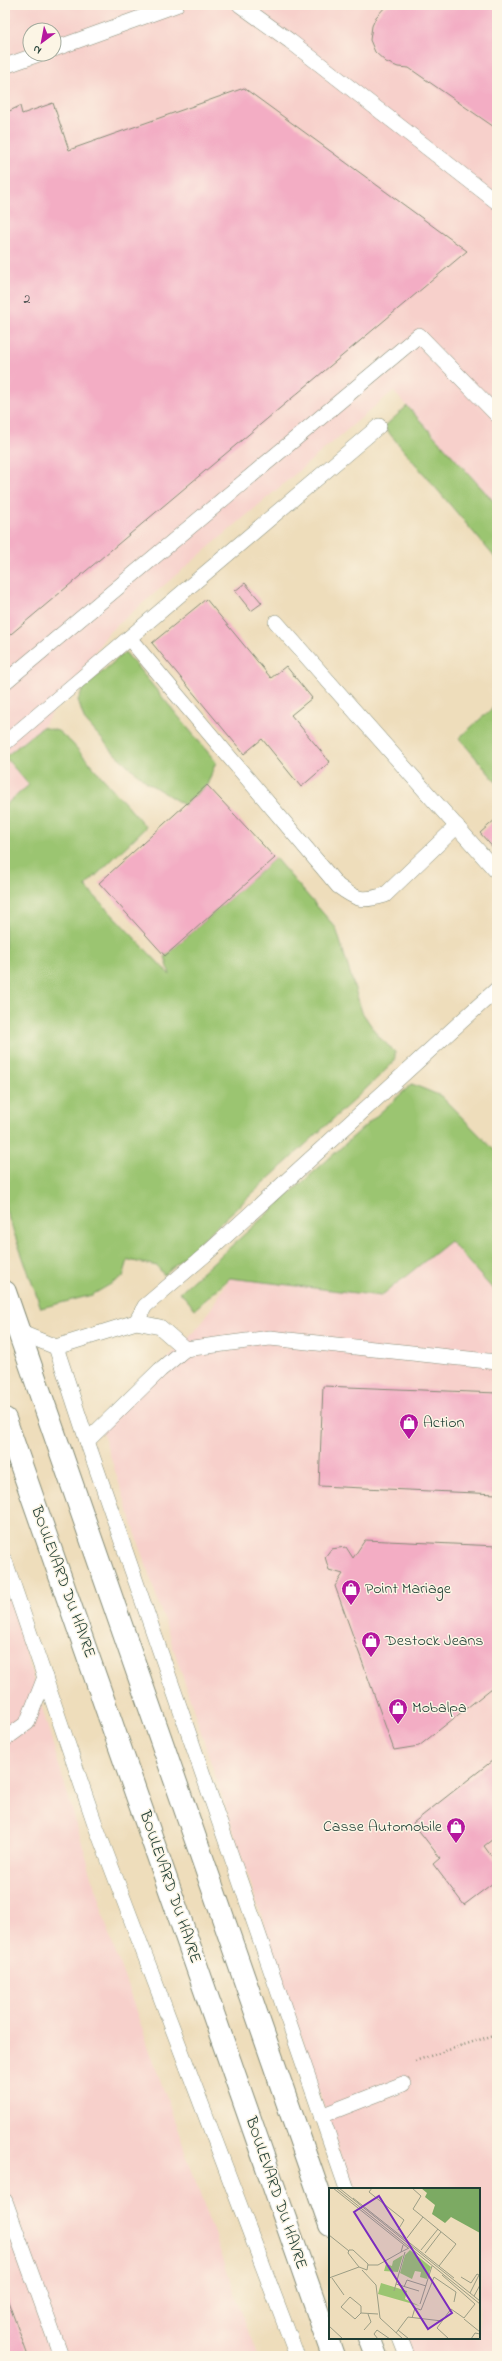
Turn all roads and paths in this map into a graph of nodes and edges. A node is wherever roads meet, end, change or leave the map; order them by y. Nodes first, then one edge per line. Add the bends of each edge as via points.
1 (176, 5) edge
2 (240, 5) edge
3 (62, 46) edge
4 (22, 60) edge
5 (5, 66) edge
6 (497, 202) edge
7 (497, 415) edge
8 (379, 426) dead end
9 (276, 622) dead end
10 (129, 638) junction
11 (5, 682) edge
12 (5, 743) edge
13 (457, 826) junction
14 (497, 872) edge
15 (497, 989) edge
16 (5, 1292) edge
17 (136, 1322) junction
18 (19, 1332) junction
19 (56, 1347) junction
20 (185, 1349) junction
21 (497, 1362) edge
22 (5, 1419) edge
23 (87, 1441) junction
24 (5, 1561) edge
25 (45, 1677) junction
26 (5, 1739) edge
27 (497, 2034) edge
28 (412, 2063) dead end
29 (403, 2084) dead end
30 (321, 2116) junction
31 (347, 2188) edge
32 (5, 2201) edge
33 (329, 2222) edge
34 (369, 2339) edge
35 (400, 2339) edge
36 (61, 2356) edge
37 (297, 2356) edge
38 (333, 2356) edge
39 (376, 2356) edge
40 (407, 2356) edge

1 - 3 lane
2 - 6 lane
4 - 5 lane
7 - 11 lane via 419,335
8 - 10 lane
9 - 13 lane
10 - 12 lane
10 - 13 lane via 338,886 356,899 370,900 385,895
13 - 14 lane
15 - 17 lane via 205,1255 144,1306
16 - 18 main road
17 - 19 lane
17 - 20 lane via 160,1327
18 - 19 lane
18 - 33 main road
19 - 23 lane
20 - 21 lane via 270,1338
20 - 23 lane
22 - 38 main road, BOULEVARD DU HAVRE
23 - 30 lane
24 - 25 lane
25 - 26 lane via 27,1723
25 - 37 lane via 98,1831
27 - 28 path
29 - 30 lane
30 - 31 lane
32 - 36 lane
34 - 39 main road
35 - 40 lane

